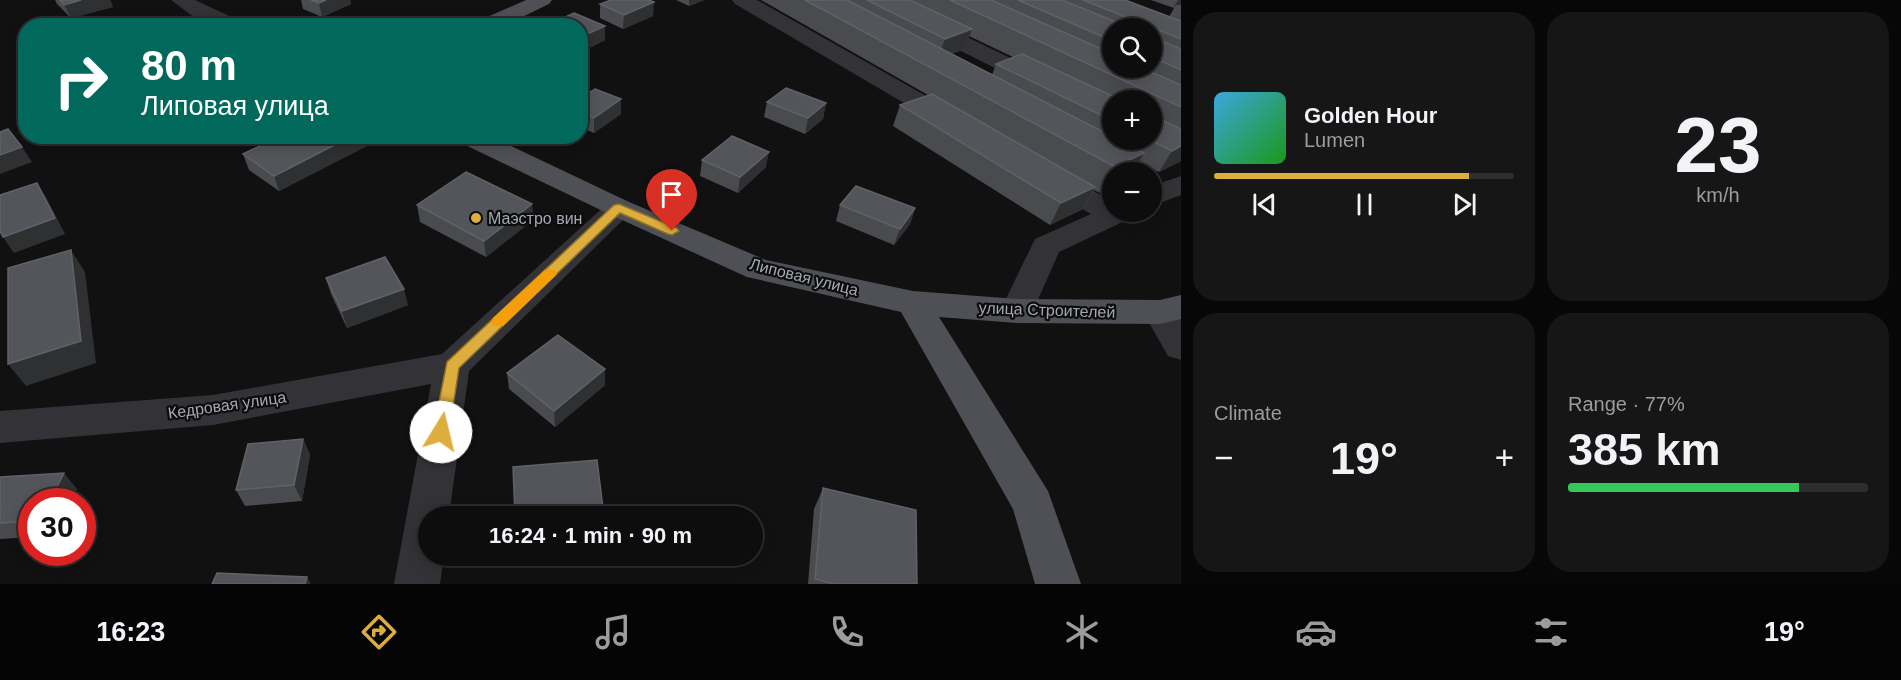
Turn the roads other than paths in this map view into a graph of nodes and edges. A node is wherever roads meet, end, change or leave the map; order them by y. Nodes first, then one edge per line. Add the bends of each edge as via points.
1 (542, 0) edge
2 (742, 0) edge
3 (875, 0) edge
4 (225, 3) dead end
5 (190, 6) edge
6 (215, 18) edge
7 (503, 18) edge
8 (1102, 113) edge
9 (969, 131) edge
10 (485, 144) edge
11 (1031, 167) edge
12 (1102, 205) edge
13 (619, 208) junction
14 (1102, 220) edge
15 (913, 303) junction
16 (1170, 309) edge
17 (1017, 311) junction
18 (1181, 347) edge
19 (452, 366) junction
20 (0, 427) edge
21 (417, 584) edge
22 (1058, 584) edge

1 - 7 main road
2 - 9 street
3 - 8 street
4 - 5 street
5 - 6 street
10 - 13 main road, Липовая улица
11 - 12 street
13 - 15 main road, Липовая улица via 758,269
13 - 19 street
14 - 17 street via 1046,246
15 - 17 main road, улица Строителей
15 - 22 main road via 1033,504
16 - 17 main road, улица Строителей
16 - 18 street
19 - 20 street, Кедровая улица via 213,410
19 - 21 street

